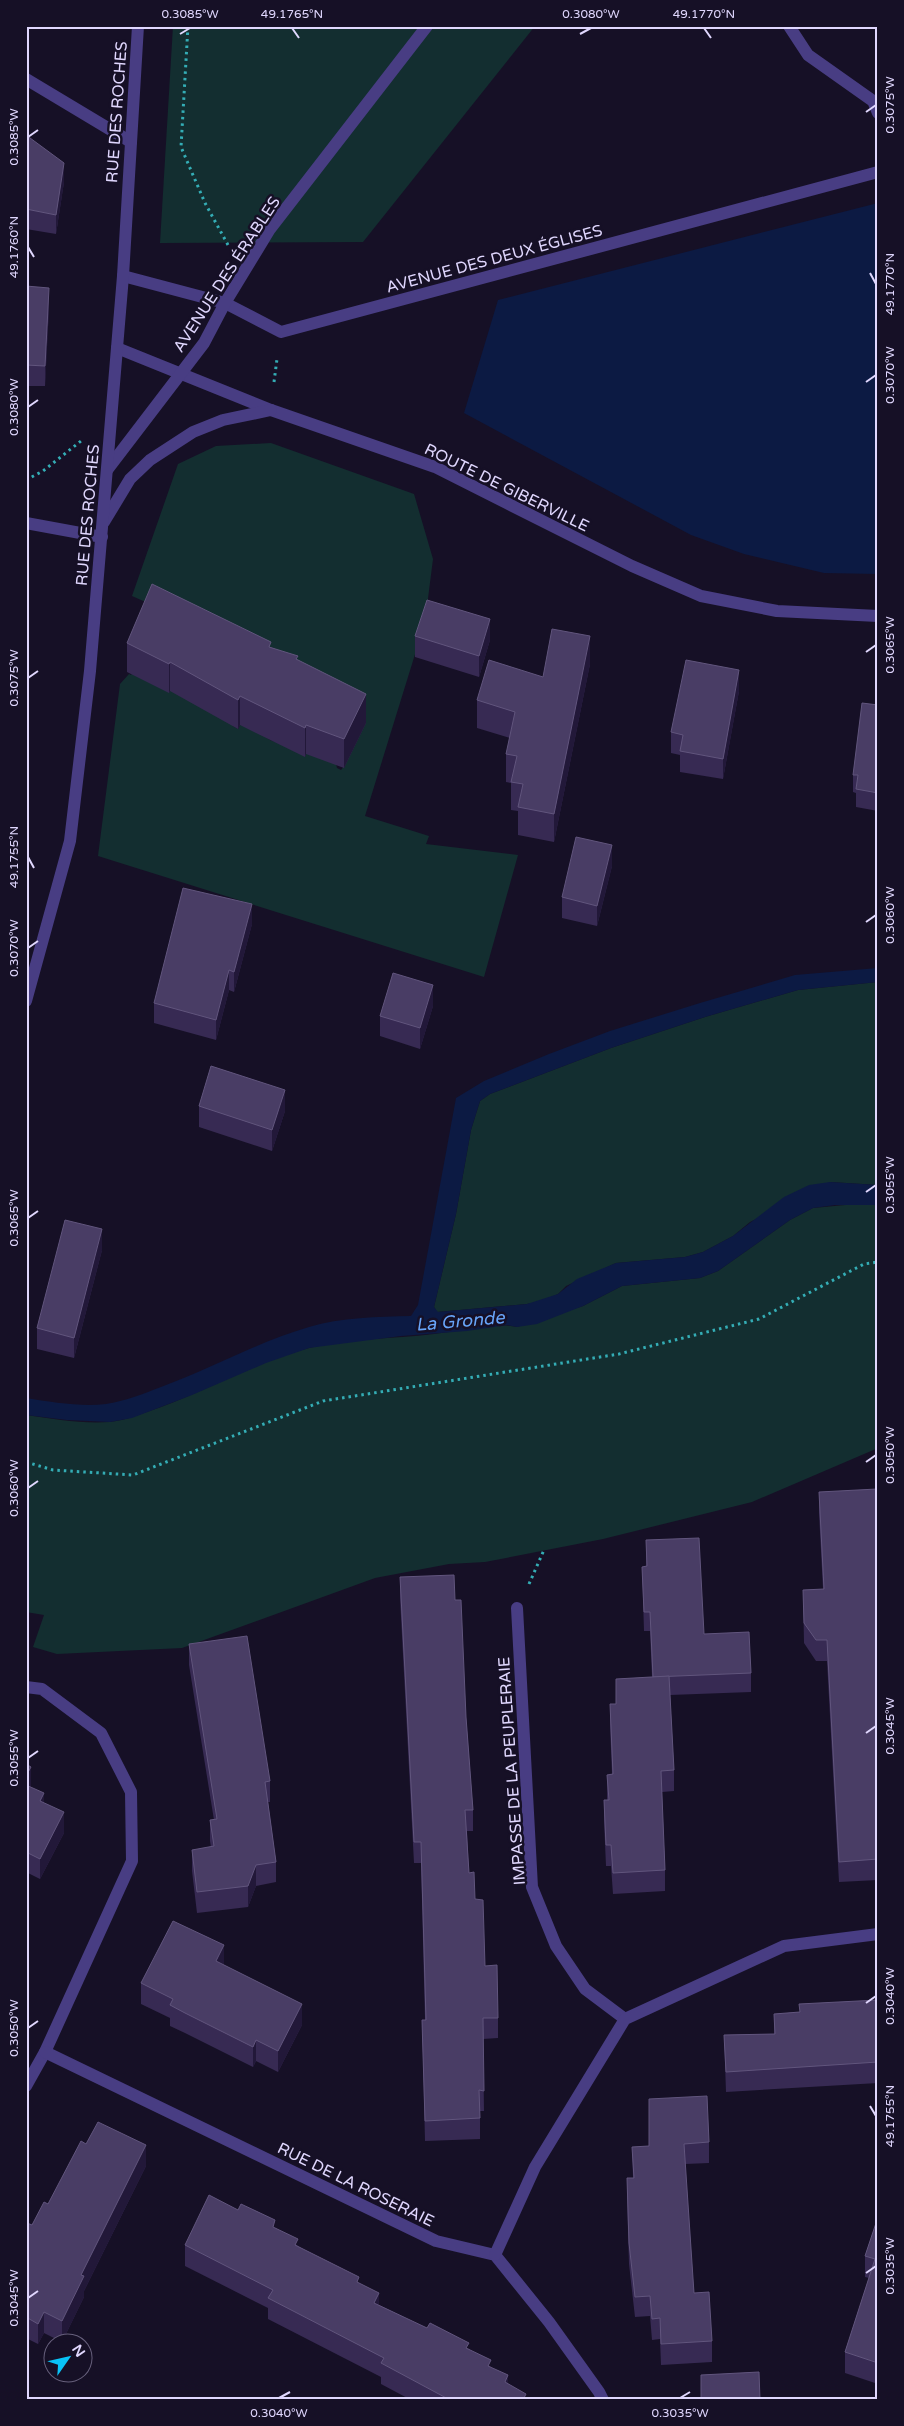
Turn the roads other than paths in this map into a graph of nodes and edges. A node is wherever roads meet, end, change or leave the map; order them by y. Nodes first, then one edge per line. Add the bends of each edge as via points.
1 (138, 26) edge
2 (427, 26) edge
3 (789, 26) edge
4 (26, 79) edge
5 (878, 113) edge
6 (131, 142) junction
7 (878, 172) edge
8 (122, 276) junction
9 (225, 303) junction
10 (117, 348) junction
11 (180, 374) junction
12 (271, 410) junction
13 (107, 470) junction
14 (26, 523) edge
15 (102, 524) junction
16 (102, 537) junction
17 (878, 616) edge
18 (26, 1001) edge
19 (517, 1608) road end
20 (26, 1687) edge
21 (878, 1934) edge
22 (625, 2019) junction
23 (44, 2052) junction
24 (26, 2086) edge
25 (495, 2255) junction
26 (602, 2400) edge

1 - 6 street, RUE DES ROCHES
2 - 9 street, AVENUE DES ÉRABLES via 270,229
3 - 5 street via 808,55 873,101
4 - 6 street
6 - 8 street, RUE DES ROCHES
7 - 9 street, AVENUE DES DEUX ÉGLISES via 281,332
8 - 9 street
8 - 10 street, RUE DES ROCHES
9 - 11 street, AVENUE DES ÉRABLES via 204,343
10 - 11 street, ROUTE DE GIBERVILLE
10 - 13 street, RUE DES ROCHES
11 - 12 street, ROUTE DE GIBERVILLE
11 - 13 street, AVENUE DES ÉRABLES
12 - 15 street via 223,420 193,432 150,460 130,479
12 - 17 street, ROUTE DE GIBERVILLE via 435,467 632,566 701,596 778,611
13 - 15 street, RUE DES ROCHES
14 - 16 street
15 - 16 street, RUE DES ROCHES
16 - 18 street, RUE DES ROCHES via 70,841
19 - 22 street, IMPASSE DE LA PEUPLERAIE via 532,1887 556,1946 585,1989
20 - 23 street via 42,1689 102,1733 132,1792 132,1861
21 - 22 street via 784,1946
22 - 25 street via 535,2167
23 - 24 street
23 - 25 street, RUE DE LA ROSERAIE via 436,2241
25 - 26 street via 549,2322

